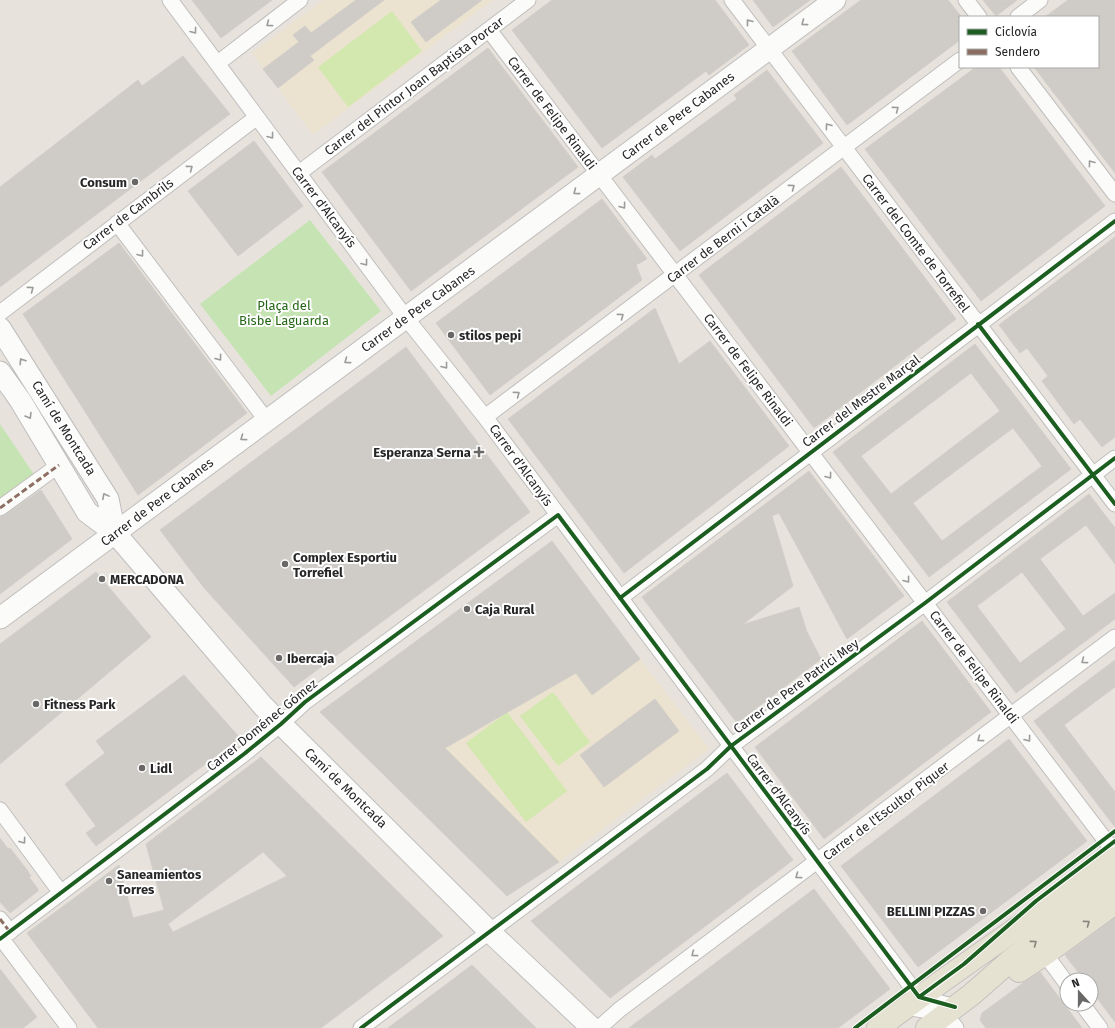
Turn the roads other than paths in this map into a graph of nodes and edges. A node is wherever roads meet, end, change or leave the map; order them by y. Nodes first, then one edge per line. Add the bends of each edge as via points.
1 (170, 0) edge
2 (300, 0) edge
3 (528, 0) edge
4 (732, 0) edge
5 (835, 0) edge
6 (966, 0) edge
7 (1040, 0) edge
8 (978, 16) edge
9 (1019, 16) edge
10 (489, 30) junction
11 (770, 49) junction
12 (959, 61) edge
13 (218, 63) junction
14 (1019, 68) edge
15 (257, 117) junction
16 (844, 148) junction
17 (299, 173) junction
18 (600, 175) junction
19 (1115, 194) edge
20 (1115, 221) edge
21 (117, 223) junction
22 (676, 275) junction
23 (0, 313) edge
24 (406, 318) junction
25 (978, 324) junction
26 (0, 328) edge
27 (0, 372) edge
28 (486, 417) junction
29 (267, 421) junction
30 (811, 453) junction
31 (1115, 458) edge
32 (59, 465) junction
33 (1093, 475) junction
34 (1115, 504) edge
35 (0, 508) edge
36 (558, 515) junction
37 (115, 533) junction
38 (620, 598) junction
39 (925, 603) junction
40 (0, 618) edge
41 (1115, 637) edge
42 (1011, 716) junction
43 (281, 724) junction
44 (731, 746) junction
45 (0, 810) edge
46 (1113, 848) edge
47 (818, 862) junction
48 (1115, 882) edge
49 (61, 892) junction
50 (1115, 903) edge
51 (0, 919) edge
52 (490, 932) junction
53 (4, 936) edge
54 (1045, 954) junction
55 (1059, 973) edge
56 (913, 1002) junction
57 (957, 1011) edge
58 (1088, 1012) edge
59 (69, 1028) edge
60 (361, 1028) edge
61 (592, 1028) edge
62 (599, 1028) edge
63 (878, 1028) edge
64 (927, 1028) edge
65 (1100, 1028) edge

1 -> 13 street, Carrer d'Alcanyís
2 -> 13 street
3 - 10 street, Carrer del Pintor Joan Baptista Porcar
11 -> 4 street, Carrer del Comte de Torrefiel
5 -> 11 street, Carrer de Pere Cabanes
6 - 8 street
7 - 9 street
10 - 17 street, Carrer del Pintor Joan Baptista Porcar
10 - 18 street, Carrer de Felipe Rinaldi
16 -> 11 street, Carrer del Comte de Torrefiel
11 - 18 street, Carrer de Pere Cabanes
16 -> 12 street, Carrer de Berni i Català
13 - 15 street, Carrer d'Alcanyís
19 -> 14 street
15 -> 17 street, Carrer d'Alcanyís
21 -> 15 street, Carrer de Cambrils
22 -> 16 street, Carrer de Berni i Català
16 - 25 street, Carrer del Comte de Torrefiel
17 -> 24 street, Carrer d'Alcanyís
18 -> 22 street, Carrer de Felipe Rinaldi
18 -> 24 street, Carrer de Pere Cabanes
20 - 25 street, Carrer del Mestre Marçal
23 -> 21 street, Carrer de Cambrils
21 -> 29 street
28 -> 22 street, Carrer de Berni i Català
22 - 30 street, Carrer de Felipe Rinaldi
24 -> 28 street, Carrer d'Alcanyís
24 -> 29 street, Carrer de Pere Cabanes
25 - 30 street, Carrer del Mestre Marçal
25 - 33 street, Carrer del Comte de Torrefiel
37 -> 26 street, Camí de Montcada via 108,499
27 -> 32 street, Camí de Montcada
28 - 36 street, Carrer d'Alcanyís
29 -> 37 street, Carrer de Pere Cabanes
30 - 38 street, Carrer del Mestre Marçal
30 -> 39 street, Carrer de Felipe Rinaldi
31 - 33 street, Carrer de Pere Patrici Mey
32 - 35 street
32 - 37 street, Camí de Montcada via 87,512
33 - 34 street, Carrer del Comte de Torrefiel
33 - 39 street, Carrer de Pere Patrici Mey
36 - 38 street, Carrer d'Alcanyís
36 - 43 street, Carrer Doménec Gómez via 305,702
37 - 40 street, Carrer de Pere Cabanes
37 - 43 street, Camí de Montcada via 193,627
38 - 44 street, Carrer d'Alcanyís
39 - 42 street, Carrer de Felipe Rinaldi
39 - 44 street, Carrer de Pere Patrici Mey
41 -> 42 street, Carrer de l'Escultor Piquer
42 -> 46 street, Carrer de Felipe Rinaldi
42 -> 47 street, Carrer de l'Escultor Piquer
43 - 49 street, Carrer Doménec Gómez
43 - 52 street, Camí de Montcada
44 - 47 street, Carrer d'Alcanyís
44 - 52 street, Carrer de Pere Patrici Mey via 707,769
45 -> 49 street
46 - 56 main road via 1036,901 964,964
47 - 56 street, Carrer d'Alcanyís
47 -> 62 street, Carrer de l'Escultor Piquer via 619,1010
57 -> 48 main road via 1011,960
49 - 53 street, Carrer Doménec Gómez
54 -> 50 main road
51 - 53 street
52 - 60 street, Carrer de Pere Patrici Mey
52 - 61 street, Camí de Montcada
53 - 59 street
54 - 55 street
54 - 57 main road
56 - 57 street
56 - 63 main road
57 - 64 main road
58 - 65 street

